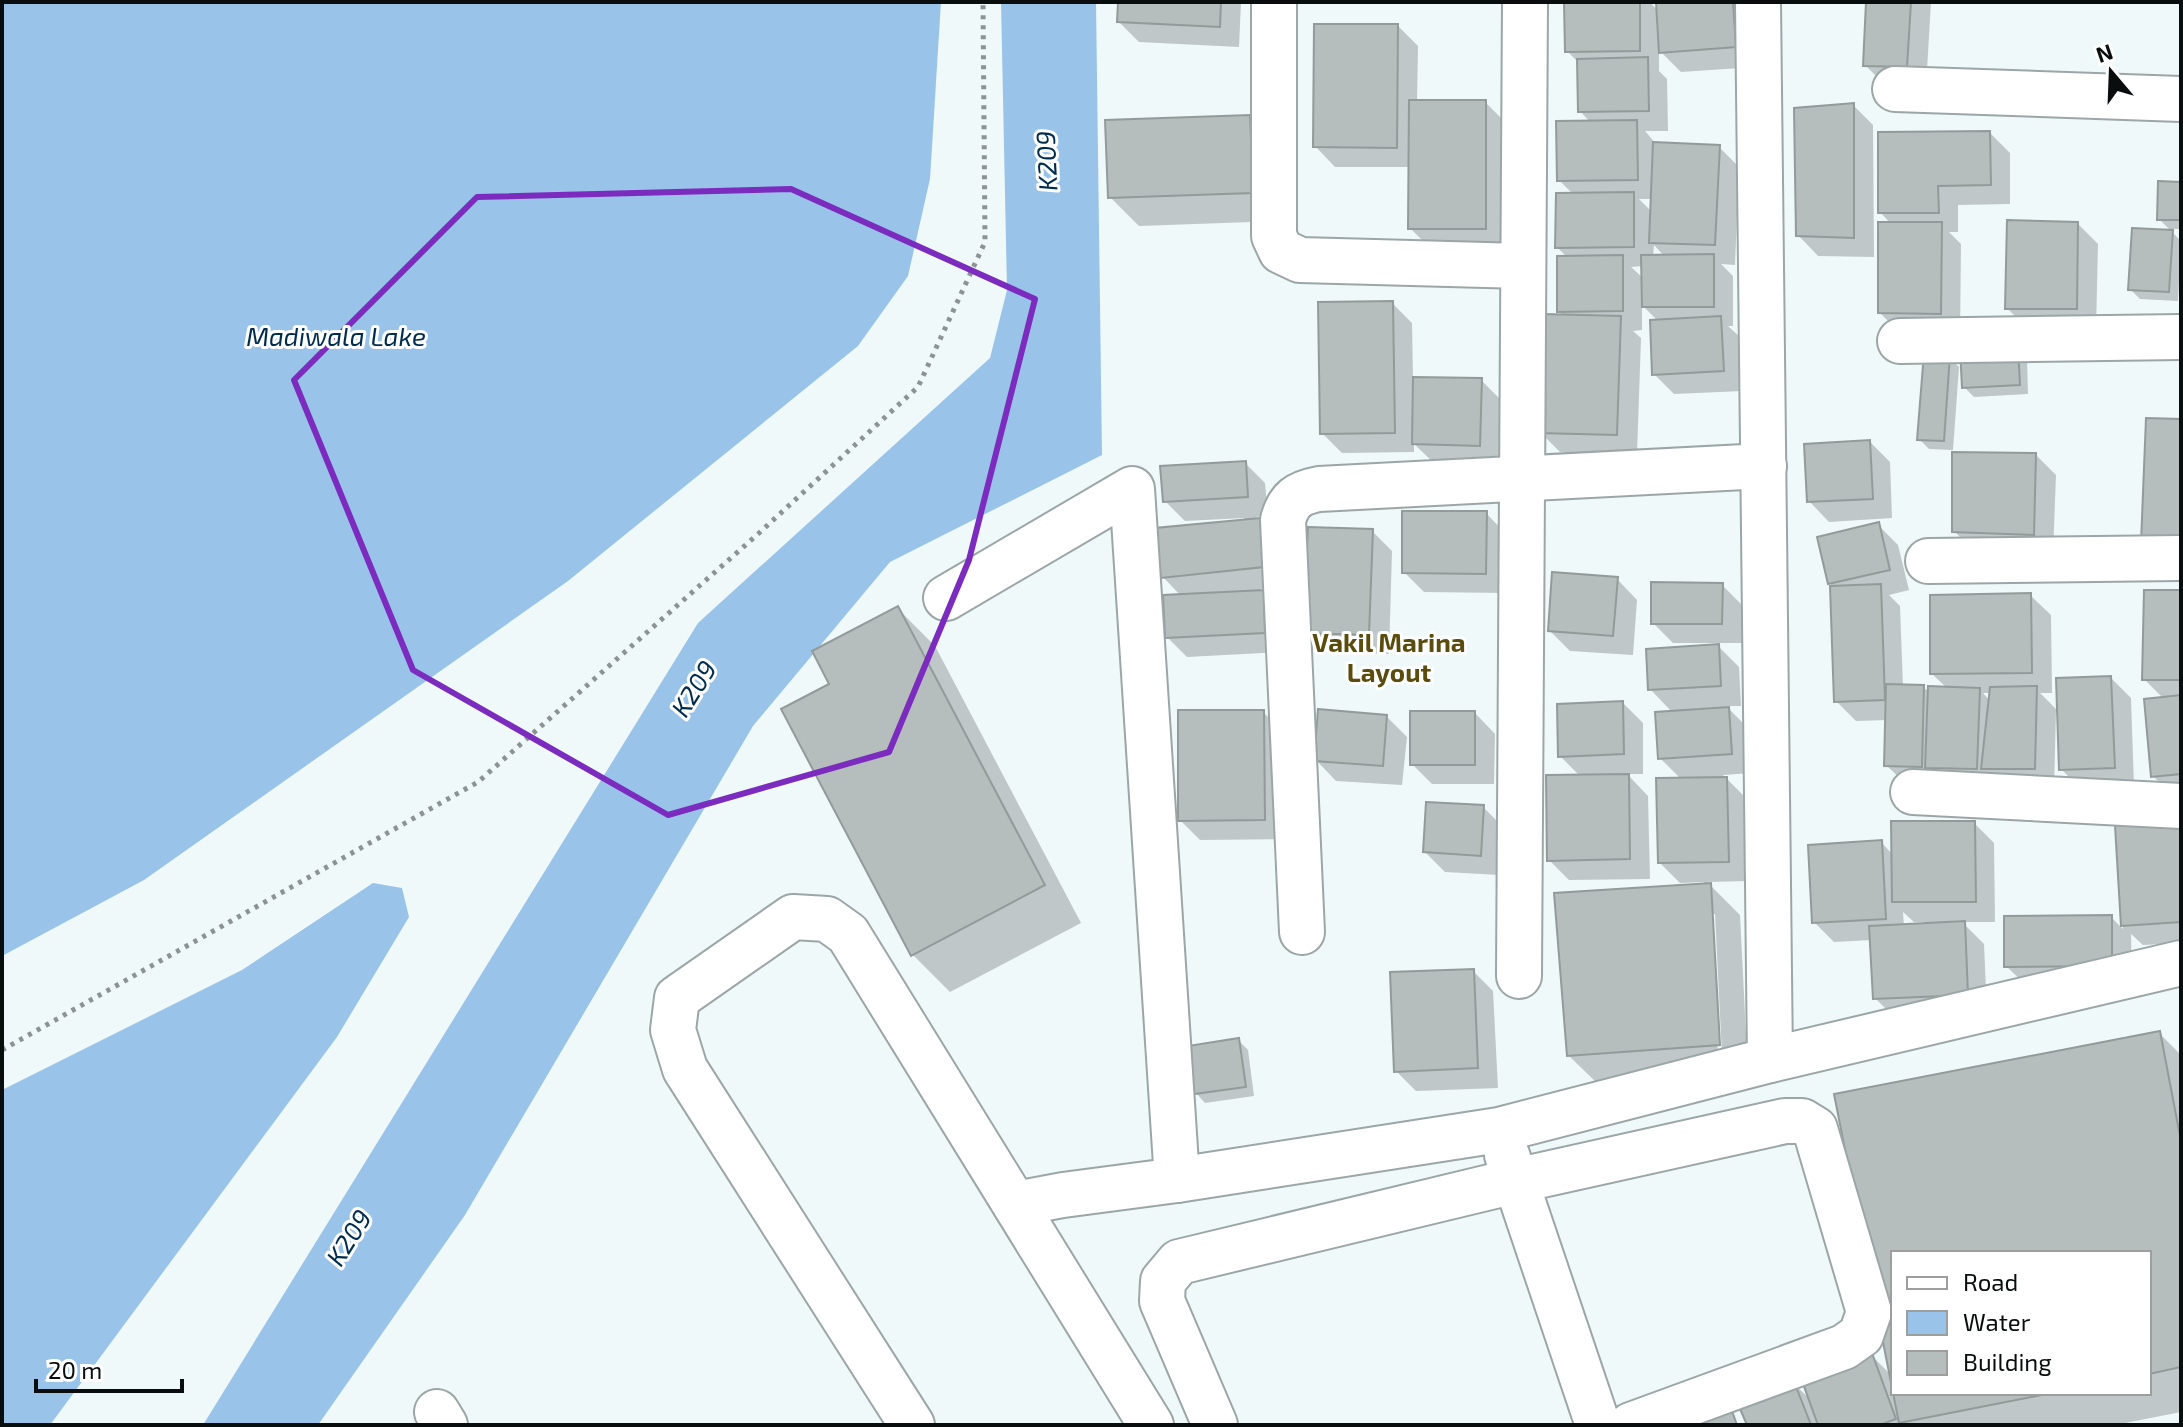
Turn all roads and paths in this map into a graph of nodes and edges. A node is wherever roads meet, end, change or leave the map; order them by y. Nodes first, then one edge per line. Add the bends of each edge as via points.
1 (983, 2) edge
2 (1274, 2) edge
3 (1525, 2) edge
4 (1758, 2) edge
5 (1895, 89) dead end
6 (2181, 99) edge
7 (1523, 266) junction
8 (2181, 337) edge
9 (1900, 341) dead end
10 (1764, 466) junction
11 (1522, 478) junction
12 (2181, 558) edge
13 (1928, 561) dead end
14 (946, 598) dead end
15 (1913, 792) dead end
16 (2181, 806) edge
17 (1302, 932) dead end
18 (2181, 963) edge
19 (1519, 976) dead end
20 (2, 1050) edge
21 (1770, 1060) junction
22 (1499, 1130) junction
23 (1177, 1180) junction
24 (1515, 1181) junction
25 (1015, 1204) junction
26 (912, 1425) edge
27 (1151, 1425) edge
28 (1215, 1425) edge
29 (1598, 1425) edge
30 (1631, 1425) edge

1 - 20 path via 985,242 918,387 478,782
2 - 7 street via 1274,236 1281,251 1300,260
3 - 7 street
4 - 10 street
5 - 6 street
7 - 11 street
8 - 9 street
10 - 11 street
10 - 21 street
11 - 17 street via 1319,489 1299,493 1287,504 1283,520
11 - 19 street
12 - 13 street
14 - 23 street via 1132,489
15 - 16 street
18 - 21 street
21 - 22 street
22 - 23 street
22 - 24 street
23 - 25 street
24 - 28 street via 1179,1262 1163,1281 1162,1301
24 - 29 street
24 - 30 street via 1785,1121 1802,1121 1815,1129 1869,1312 1861,1335 1844,1347
25 - 26 street via 848,934 827,919 793,917 677,998 673,1030 685,1069
25 - 27 street

